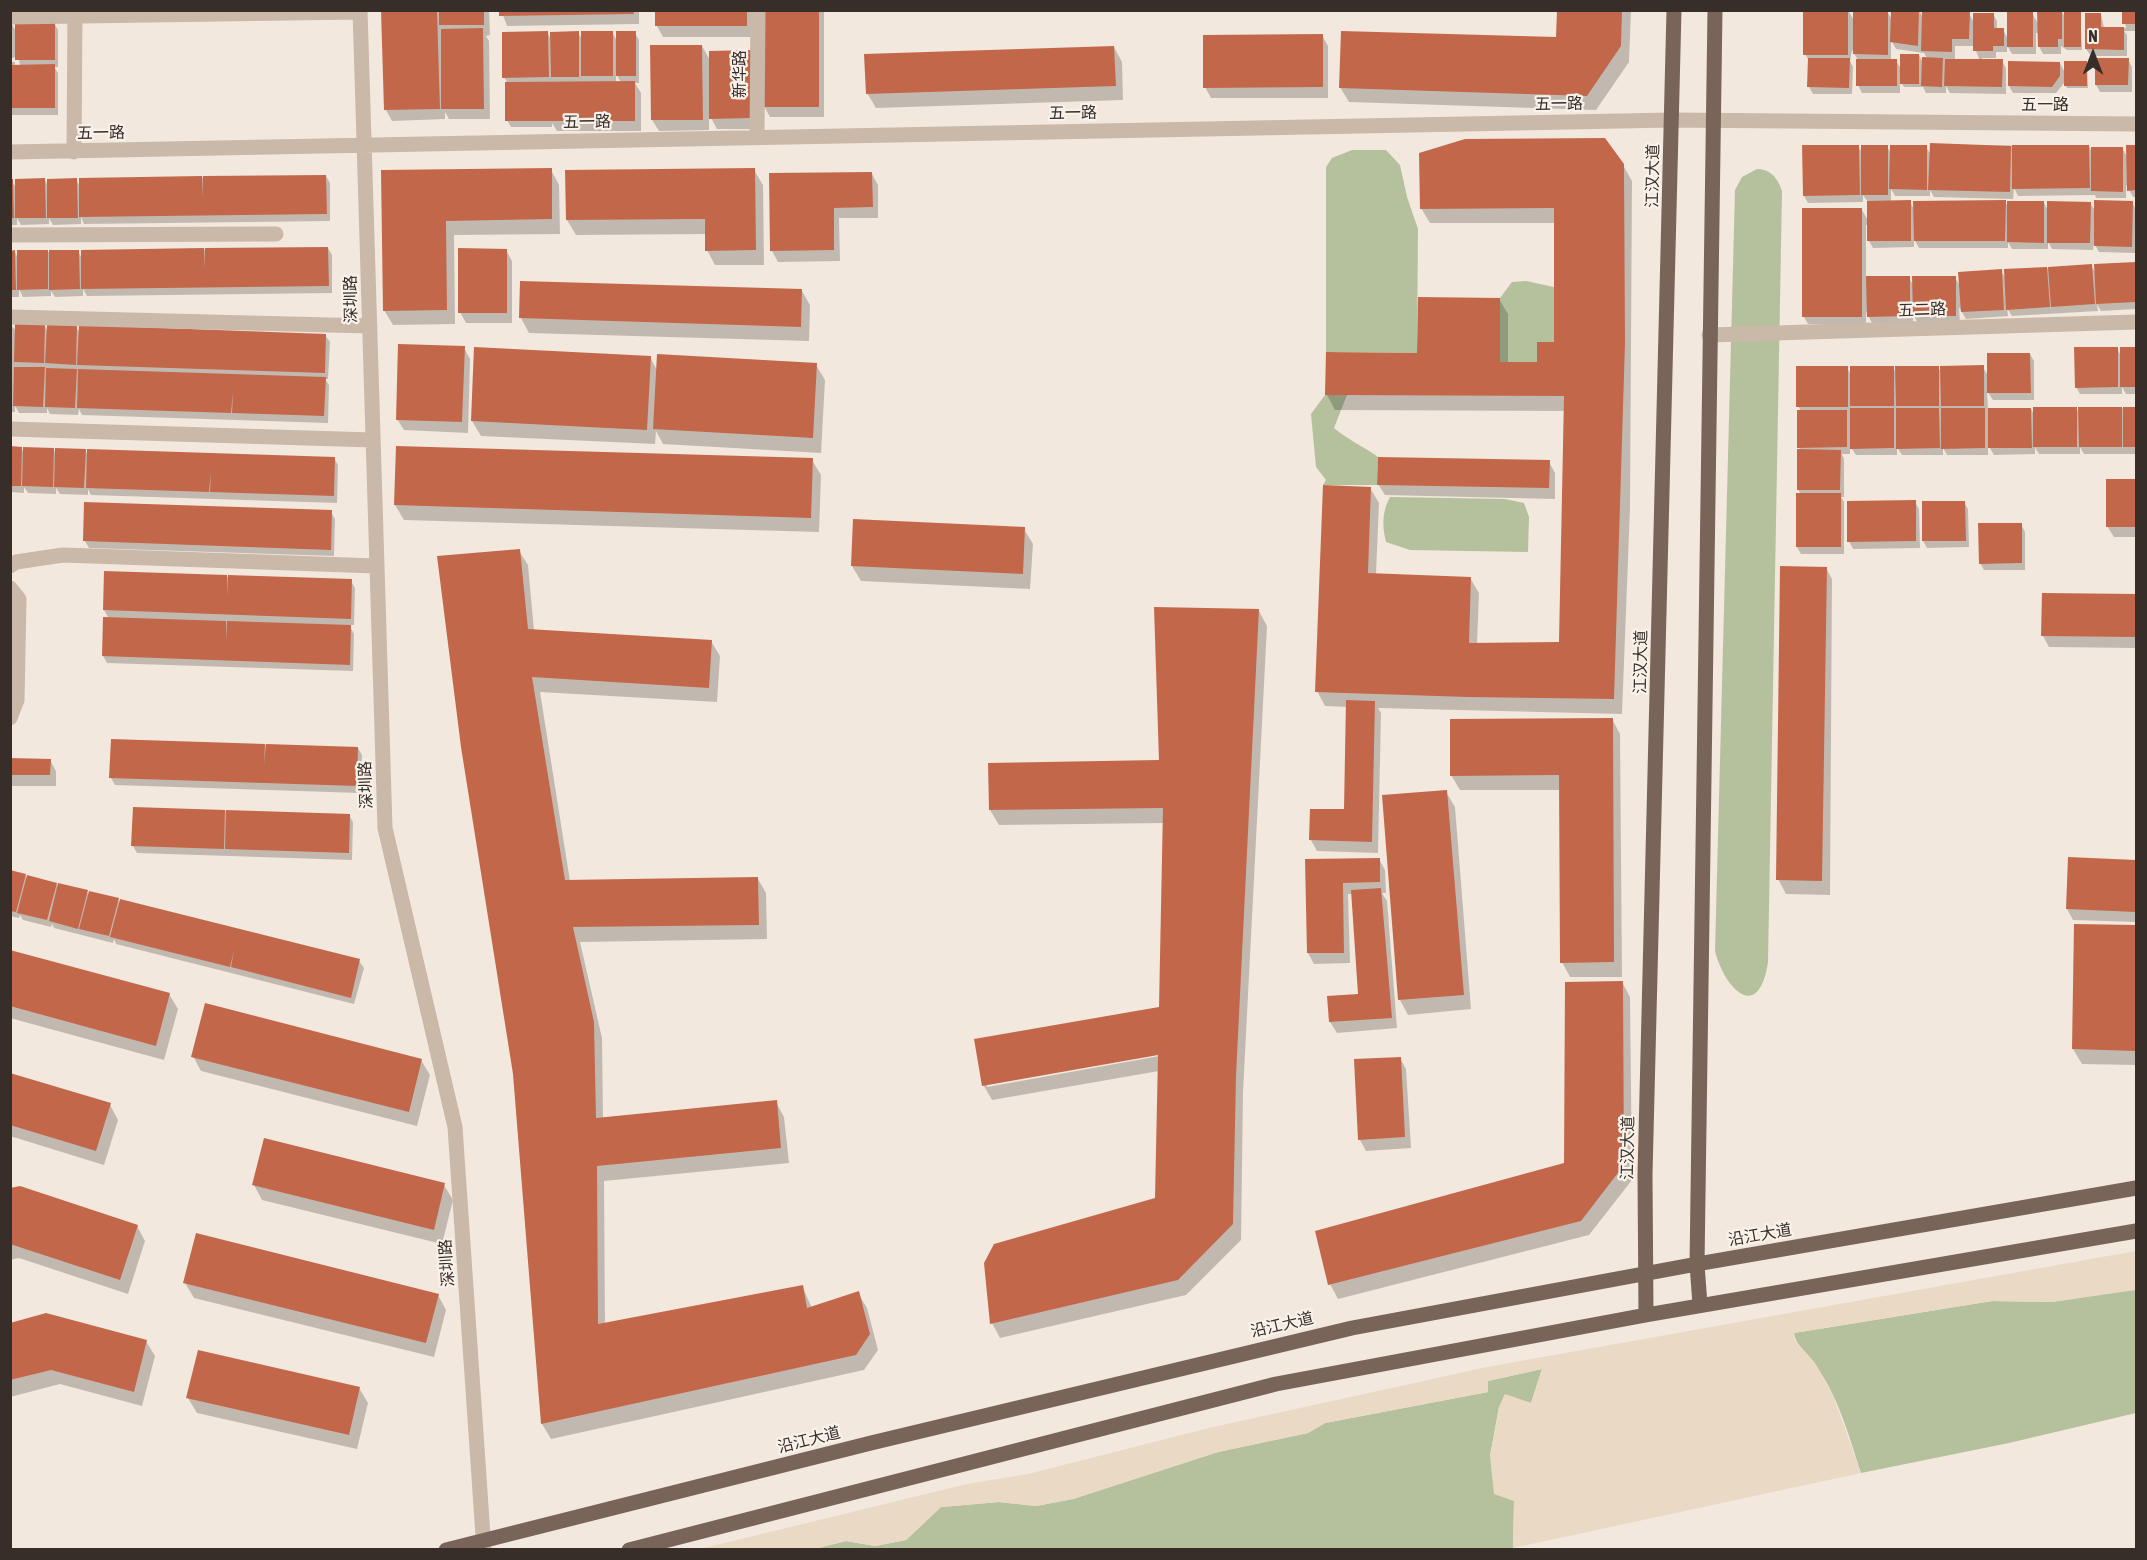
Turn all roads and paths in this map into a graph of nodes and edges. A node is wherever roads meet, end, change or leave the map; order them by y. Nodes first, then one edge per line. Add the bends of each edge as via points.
1 (758, 10) edge
2 (1674, 10) edge
3 (1714, 10) edge
4 (360, 11) edge
5 (204, 13) edge
6 (75, 14) edge
7 (10, 17) edge
8 (1672, 120) junction
9 (1712, 120) junction
10 (2136, 124) edge
11 (757, 137) junction
12 (366, 145) junction
13 (10, 152) edge
14 (75, 152) junction
15 (276, 234) dead end
16 (10, 235) edge
17 (10, 316) edge
18 (2136, 322) edge
19 (370, 326) junction
20 (1709, 335) junction
21 (10, 429) edge
22 (373, 440) junction
23 (375, 566) junction
24 (10, 567) edge
25 (10, 588) edge
26 (10, 718) edge
27 (2136, 1188) edge
28 (2136, 1231) edge
29 (1697, 1264) junction
30 (1644, 1274) junction
31 (1700, 1305) junction
32 (1646, 1314) junction
33 (484, 1545) edge
34 (446, 1550) edge
35 (629, 1550) edge

1 - 11 street, 新华路
2 - 8 main road, 江汉大道
3 - 9 main road
4 - 5 street
4 - 12 street, 深圳路
5 - 6 street
6 - 7 street
6 - 14 street
8 - 9 street, 五一路
8 - 11 street, 五一路
8 - 30 main road, 江汉大道
9 - 10 street, 五一路
9 - 20 main road
11 - 12 street, 五一路
12 - 14 street, 五一路
12 - 19 street, 深圳路
13 - 14 street, 五一路
15 - 16 street
17 - 19 street
18 - 20 street, 五二路
19 - 22 street, 深圳路
20 - 29 main road
21 - 22 street
22 - 23 street, 深圳路
23 - 24 street via 63,555 16,562
23 - 33 street, 深圳路 via 385,828 455,1127
25 - 26 street via 18,599 17,700
27 - 29 main road, 沿江大道
28 - 31 main road
29 - 30 main road, 沿江大道
29 - 31 main road
30 - 32 main road, 江汉大道
30 - 33 main road, 沿江大道 via 1266,1347
31 - 32 main road
32 - 35 main road via 1276,1384
33 - 34 main road, 沿江大道

